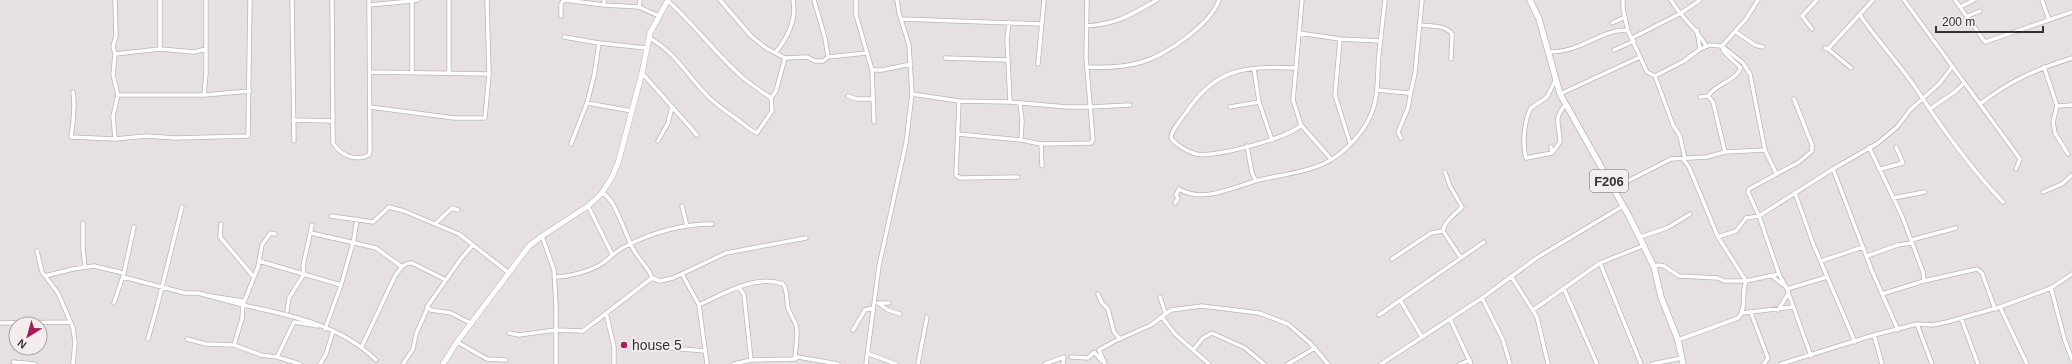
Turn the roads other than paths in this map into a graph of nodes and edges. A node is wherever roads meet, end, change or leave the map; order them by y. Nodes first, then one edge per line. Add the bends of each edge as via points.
1 (115, 0) edge
2 (160, 0) edge
3 (206, 0) edge
4 (250, 0) edge
5 (292, 0) edge
6 (332, 0) edge
7 (369, 0) edge
8 (418, 0) edge
9 (449, 0) edge
10 (487, 0) edge
11 (564, 0) edge
12 (640, 0) edge
13 (668, 0) edge
14 (720, 0) edge
15 (793, 0) edge
16 (814, 0) edge
17 (856, 0) edge
18 (898, 0) edge
19 (1044, 0) edge
20 (1087, 0) edge
21 (1157, 0) edge
22 (1219, 0) edge
23 (1302, 0) edge
24 (1386, 0) edge
25 (1422, 0) edge
26 (1530, 0) edge
27 (1623, 0) edge
28 (1671, 0) edge
29 (1700, 0) edge
30 (1758, 0) edge
31 (1817, 0) edge
32 (1873, 0) edge
33 (1904, 0) edge
34 (1955, 0) edge
35 (1974, 0) edge
36 (2042, 0) edge
37 (412, 1) junction
38 (604, 2) edge
39 (369, 5) junction
40 (639, 7) junction
41 (1960, 7) junction
42 (1980, 11) dead end
43 (2072, 12) edge
44 (1681, 13) junction
45 (1860, 14) junction
46 (561, 16) dead end
47 (659, 16) junction
48 (1968, 16) junction
49 (1625, 17) junction
50 (901, 19) junction
51 (2049, 20) junction
52 (1009, 22) junction
53 (1612, 23) dead end
54 (1042, 24) junction
55 (1419, 25) junction
56 (1086, 26) junction
57 (1812, 29) dead end
58 (1697, 30) junction
59 (1628, 31) junction
60 (1736, 32) junction
61 (1300, 33) junction
62 (564, 37) dead end
63 (649, 38) junction
64 (1340, 39) junction
65 (1633, 39) junction
66 (1380, 42) junction
67 (598, 43) junction
68 (1706, 46) junction
69 (1722, 46) junction
70 (1763, 47) dead end
71 (646, 48) junction
72 (160, 49) junction
73 (206, 49) junction
74 (1700, 49) junction
75 (1614, 50) dead end
76 (776, 52) junction
77 (1549, 52) junction
78 (866, 53) junction
79 (115, 54) junction
80 (828, 57) junction
81 (785, 58) junction
82 (945, 58) dead end
83 (1640, 58) junction
84 (1737, 58) junction
85 (2072, 58) edge
86 (1451, 59) dead end
87 (1008, 60) junction
88 (1736, 63) junction
89 (911, 64) junction
90 (1038, 64) dead end
91 (1087, 67) junction
92 (1952, 67) junction
93 (2044, 67) junction
94 (1295, 68) junction
95 (1851, 68) dead end
96 (1254, 69) junction
97 (872, 70) junction
98 (370, 72) junction
99 (412, 73) junction
100 (449, 74) junction
101 (489, 74) junction
102 (642, 74) junction
103 (1655, 76) junction
104 (1555, 81) junction
105 (1964, 83) junction
106 (1377, 90) junction
107 (1411, 90) junction
108 (250, 91) junction
109 (73, 92) dead end
110 (912, 94) junction
111 (1560, 94) junction
112 (118, 95) junction
113 (204, 95) junction
114 (848, 96) dead end
115 (1708, 96) junction
116 (1700, 97) dead end
117 (771, 98) junction
118 (1922, 98) junction
119 (872, 99) junction
120 (1794, 99) dead end
121 (959, 101) junction
122 (1010, 102) junction
123 (1259, 102) junction
124 (587, 103) junction
125 (1020, 103) junction
126 (1566, 104) junction
127 (1980, 104) junction
128 (1130, 105) dead end
129 (2072, 105) edge
130 (2058, 106) junction
131 (370, 107) junction
132 (672, 107) junction
133 (1090, 107) junction
134 (1230, 107) dead end
135 (1930, 109) junction
136 (632, 111) junction
137 (293, 120) junction
138 (333, 121) junction
139 (874, 122) dead end
140 (1301, 125) junction
141 (958, 134) junction
142 (697, 135) dead end
143 (1402, 138) dead end
144 (116, 139) junction
145 (1020, 140) junction
146 (1272, 140) junction
147 (294, 141) dead end
148 (658, 141) dead end
149 (1350, 143) junction
150 (571, 144) dead end
151 (1041, 144) junction
152 (1247, 146) junction
153 (1551, 147) dead end
154 (1896, 147) dead end
155 (1869, 148) junction
156 (1765, 150) junction
157 (1725, 152) junction
158 (1552, 154) junction
159 (2068, 154) dead end
160 (1331, 159) junction
161 (1684, 159) junction
162 (1042, 166) dead end
163 (1833, 169) junction
164 (1881, 169) junction
165 (2016, 169) dead end
166 (1445, 172) dead end
167 (1776, 173) junction
168 (2072, 175) edge
169 (1018, 177) dead end
170 (1256, 181) junction
171 (1614, 188) junction
172 (602, 192) junction
173 (1924, 192) dead end
174 (2043, 192) dead end
175 (1795, 193) junction
176 (1893, 198) junction
177 (2003, 202) dead end
178 (1175, 203) dead end
179 (588, 206) junction
180 (682, 206) dead end
181 (1623, 206) junction
182 (182, 207) dead end
183 (458, 210) dead end
184 (1690, 214) dead end
185 (331, 216) dead end
186 (1760, 216) junction
187 (357, 219) junction
188 (83, 223) dead end
189 (221, 224) dead end
190 (435, 224) junction
191 (712, 224) dead end
192 (312, 225) dead end
193 (687, 226) junction
194 (134, 227) dead end
195 (1956, 228) dead end
196 (1443, 231) junction
197 (311, 233) junction
198 (275, 234) dead end
199 (268, 235) junction
200 (542, 236) junction
201 (329, 237) dead end
202 (1640, 237) junction
203 (1718, 237) junction
204 (806, 238) dead end
205 (1912, 241) junction
206 (1484, 242) dead end
207 (354, 243) junction
208 (630, 244) junction
209 (472, 246) junction
210 (1644, 246) junction
211 (1863, 247) junction
212 (37, 251) dead end
213 (612, 254) junction
214 (1868, 256) junction
215 (1461, 258) junction
216 (1392, 260) dead end
217 (259, 261) junction
218 (1821, 261) junction
219 (1600, 263) junction
220 (86, 267) junction
221 (402, 267) junction
222 (1654, 267) junction
223 (509, 273) junction
224 (123, 274) junction
225 (304, 274) junction
226 (682, 274) junction
227 (1778, 274) junction
228 (2072, 274) edge
229 (45, 276) junction
230 (253, 276) junction
231 (1511, 276) junction
232 (1772, 276) junction
233 (554, 277) junction
234 (1827, 277) junction
235 (652, 278) junction
236 (446, 280) junction
237 (1746, 281) junction
238 (1926, 281) junction
239 (341, 285) junction
240 (162, 286) junction
241 (739, 287) junction
242 (2051, 288) junction
243 (1564, 289) junction
244 (1787, 289) junction
245 (1098, 294) dead end
246 (1788, 294) junction
247 (1882, 294) junction
248 (1160, 297) dead end
249 (1482, 298) junction
250 (1400, 300) junction
251 (114, 302) dead end
252 (243, 303) junction
253 (876, 303) junction
254 (889, 303) dead end
255 (429, 305) dead end
256 (699, 305) junction
257 (1794, 307) junction
258 (2000, 307) junction
259 (873, 308) junction
260 (1995, 309) junction
261 (1533, 310) junction
262 (1778, 310) junction
263 (287, 311) dead end
264 (1165, 312) junction
265 (1751, 313) junction
266 (606, 314) junction
267 (900, 314) dead end
268 (1742, 314) junction
269 (1379, 316) dead end
270 (927, 317) dead end
271 (1162, 317) junction
272 (1961, 318) junction
273 (1450, 319) junction
274 (1158, 321) junction
275 (1164, 321) junction
276 (71, 322) junction
277 (0, 323) edge
278 (472, 324) junction
279 (1917, 324) junction
280 (324, 328) junction
281 (556, 330) junction
282 (853, 330) dead end
283 (1898, 330) junction
284 (333, 331) junction
285 (509, 333) dead end
286 (1874, 335) junction
287 (1422, 337) junction
288 (148, 339) dead end
289 (187, 339) dead end
290 (1120, 339) junction
291 (1678, 340) junction
292 (457, 342) junction
293 (1855, 342) junction
294 (234, 345) junction
295 (362, 346) junction
296 (659, 347) dead end
297 (1314, 348) junction
298 (1193, 350) junction
299 (705, 351) junction
300 (869, 354) junction
301 (1811, 356) junction
302 (277, 357) junction
303 (1071, 357) dead end
304 (795, 358) junction
305 (815, 358) junction
306 (376, 360) dead end
307 (506, 360) dead end
308 (751, 360) junction
309 (2072, 360) edge
310 (1682, 361) edge
311 (13, 362) dead end
312 (1471, 362) edge
313 (35, 364) edge
314 (74, 364) edge
315 (300, 364) edge
316 (320, 364) edge
317 (403, 364) edge
318 (443, 364) edge
319 (556, 364) edge
320 (614, 364) edge
321 (707, 364) edge
322 (734, 364) edge
323 (814, 364) edge
324 (838, 364) edge
325 (866, 364) edge
326 (896, 364) edge
327 (918, 364) edge
328 (1045, 364) edge
329 (1063, 364) edge
330 (1104, 364) edge
331 (1209, 364) edge
332 (1264, 364) edge
333 (1288, 364) edge
334 (1328, 364) edge
335 (1381, 364) edge
336 (1460, 364) edge
337 (1510, 364) edge
338 (1548, 364) edge
339 (1597, 364) edge
340 (1641, 364) edge
341 (1652, 364) edge
342 (1764, 364) edge
343 (1781, 364) edge
344 (1882, 364) edge
345 (1932, 364) edge
346 (1978, 364) edge
347 (2027, 364) edge

1 - 79 street
2 - 72 street
3 - 73 street
4 - 108 street
5 - 137 street
6 - 138 street
7 - 39 street
8 - 37 street
9 - 100 street
10 - 101 street
11 - 38 street
11 - 46 street via 561,4
12 - 40 street
13 - 47 street
13 - 117 street via 742,77
14 - 76 street via 751,36 766,48
15 - 76 street via 792,23
16 - 80 street via 826,38
17 - 78 street via 856,15
18 - 50 street
19 - 54 street
20 - 56 street
21 - 56 street via 1112,23
22 - 91 street via 1196,30 1174,46 1142,62
23 - 61 street
24 - 66 street
25 - 55 street
26 - 77 main road, F206
27 - 49 street
28 - 44 street
29 - 44 street
30 - 60 street
31 - 57 street via 1802,16
32 - 45 street
33 - 92 street
34 - 41 street
35 - 41 street
36 - 51 street
37 - 39 street
37 - 99 street
38 - 40 street
39 - 98 street
40 - 47 street
41 - 48 street
42 - 48 street
43 - 51 street
44 - 58 street
44 - 65 street
45 - 95 street via 1826,49
45 - 118 street
47 - 63 street
48 - 51 street via 1985,42
49 - 53 street
49 - 59 street
50 - 52 street
50 - 89 street via 909,45
52 - 54 street
52 - 87 street
54 - 90 street
55 - 86 street via 1445,28 1452,34
55 - 107 street
56 - 91 street
58 - 68 street
58 - 74 street
59 - 65 street
59 - 77 street via 1620,30 1595,38 1569,50
60 - 69 street
60 - 70 street via 1755,45
61 - 64 street
61 - 94 street
62 - 67 street
63 - 71 street
63 - 117 street via 669,52 692,76 701,90 755,132 758,132 770,114
64 - 66 street
64 - 149 street via 1335,95
65 - 75 street
65 - 83 street
66 - 106 street
67 - 71 street
67 - 124 street via 594,76
68 - 69 street
68 - 74 street
69 - 84 street
69 - 88 street via 1724,52
71 - 102 street
72 - 73 street via 194,52
72 - 79 street
73 - 113 street
74 - 103 street
76 - 81 street
77 - 104 main road, F206
78 - 80 street
78 - 97 street
79 - 112 street via 113,75
80 - 81 street via 820,61 807,57
81 - 117 street via 776,91
82 - 87 street
83 - 103 street via 1647,72
83 - 111 street
84 - 88 street
84 - 156 street via 1748,68 1750,74
85 - 93 street
87 - 122 street
88 - 115 street via 1741,68 1734,78 1716,87
89 - 97 street
89 - 110 street
91 - 133 street
92 - 105 street
92 - 118 street via 1939,84
93 - 127 street via 2004,86
93 - 130 street
94 - 96 street
94 - 140 street via 1293,100
96 - 123 street
96 - 152 street via 1240,70 1220,77 1206,88 1171,136 1172,140 1196,154 1208,155
97 - 119 street
98 - 99 street
98 - 131 street
99 - 100 street
100 - 101 street
101 - 131 street via 485,118 454,118
102 - 132 street
102 - 136 street
103 - 161 street via 1673,125 1680,136
104 - 111 main road, F206
104 - 158 street via 1547,97 1530,108 1524,152 1526,158
105 - 127 street
105 - 135 street
106 - 107 street via 1408,93
106 - 149 street via 1370,117
107 - 143 street via 1408,108 1398,132
108 - 113 street
108 - 144 street via 248,136 146,136
109 - 144 street via 75,102 72,108 71,137
110 - 121 street
110 - 253 street via 906,142 881,256
111 - 126 main road, F206
112 - 113 street
112 - 144 street via 113,116
114 - 119 street
115 - 116 street
115 - 157 street via 1713,102
118 - 135 street
118 - 155 street via 1897,127
119 - 139 street
120 - 167 street via 1812,151 1799,162
121 - 122 street
121 - 141 street
122 - 125 street
123 - 134 street
123 - 146 street
124 - 136 street
124 - 150 street
125 - 133 street
125 - 145 street
126 - 158 street via 1557,121 1560,142
126 - 171 main road, F206
127 - 165 street via 2018,156 2020,161
128 - 133 street
129 - 130 street
130 - 159 street via 2053,122 2055,132
131 - 138 street via 370,151 365,157 351,157 337,150 333,144
132 - 142 street
132 - 148 street via 668,123
133 - 151 street via 1091,143
135 - 177 street via 1980,178
136 - 172 street via 618,163
137 - 138 street
137 - 147 street
140 - 146 street via 1287,135
140 - 160 street
141 - 145 street
141 - 169 street via 955,174 957,177
145 - 151 street
146 - 152 street
149 - 160 street
151 - 162 street
152 - 170 street
153 - 158 street
154 - 164 street via 1903,163
155 - 163 street
155 - 164 street
156 - 157 street
156 - 167 street
157 - 161 street
160 - 170 street via 1316,167
161 - 171 street via 1671,159
161 - 203 street
163 - 175 street
163 - 211 street
164 - 176 street
166 - 196 street via 1462,207 1448,220
167 - 186 street via 1748,190
168 - 174 street via 2062,184
170 - 178 street via 1234,189 1200,195 1179,190
171 - 181 main road, F206
172 - 179 street
172 - 208 street via 612,202
173 - 176 street
175 - 186 street
175 - 218 street
176 - 205 street
179 - 200 street
179 - 213 street
180 - 193 street
181 - 202 main road, F206
181 - 231 street via 1562,241
182 - 240 street
183 - 190 street via 452,208
184 - 202 street via 1667,228
185 - 187 street
186 - 203 street via 1746,218 1736,231
186 - 227 street
187 - 190 street via 374,222 389,207 393,207
187 - 207 street
188 - 220 street
189 - 230 street via 220,237
190 - 209 street via 459,234
191 - 193 street
192 - 197 street
193 - 208 street via 655,234
194 - 224 street
195 - 205 street
196 - 215 street
196 - 216 street via 1431,233
197 - 207 street
197 - 225 street via 303,266
198 - 199 street
199 - 217 street via 262,245
199 - 252 street via 254,267
200 - 223 street via 529,246
200 - 233 street
201 - 207 street
202 - 210 main road, F206
203 - 237 street
204 - 226 street via 726,252
205 - 214 street
205 - 238 street
206 - 215 street
207 - 221 street via 376,248
207 - 239 street
208 - 213 street
208 - 235 street
209 - 223 street
209 - 236 street
210 - 219 street
210 - 222 main road, F206
211 - 214 street
211 - 218 street
212 - 229 street
213 - 233 street via 596,266 569,276
214 - 247 street
215 - 250 street
217 - 225 street
217 - 230 street
218 - 234 street
219 - 243 street
219 - 340 street
220 - 224 street via 94,266
220 - 229 street
221 - 236 street via 412,263
221 - 295 street via 395,276
222 - 237 street via 1664,266 1679,276
222 - 291 main road, F206 via 1661,297
223 - 278 street
224 - 240 street
224 - 251 street
225 - 239 street
225 - 263 street via 289,298
226 - 235 street via 658,281
226 - 256 street
227 - 232 street
227 - 244 street
228 - 242 street
229 - 276 street via 58,293
230 - 252 street
231 - 249 street
231 - 261 street
232 - 237 street
232 - 244 street
233 - 281 street
234 - 244 street
234 - 293 street
235 - 266 street
236 - 278 street via 428,304 428,308 451,312
237 - 268 street
238 - 247 street
238 - 260 street via 1978,269 1982,273
239 - 280 street
240 - 252 street
240 - 288 street
241 - 256 street
241 - 304 street via 756,282 783,284 788,308 797,329
241 - 308 street via 744,295
242 - 258 street
242 - 309 street
243 - 261 street
243 - 339 street
244 - 246 street
245 - 290 street via 1108,309 1114,332
246 - 257 street
246 - 262 street
247 - 283 street
248 - 264 street
249 - 273 street
249 - 337 street via 1503,340
250 - 269 street
250 - 287 street
252 - 252 street via 210,296
252 - 280 street via 304,319
252 - 294 street via 242,319
253 - 254 street
253 - 259 street
253 - 267 street
255 - 317 street via 416,334 413,349
256 - 299 street
257 - 262 street
257 - 301 street
258 - 260 street
258 - 347 street
259 - 282 street via 865,310
259 - 300 street
260 - 272 street
261 - 338 street
262 - 265 street
264 - 271 street
264 - 297 street via 1202,306 1258,313 1294,327
265 - 268 street
265 - 342 street via 1768,358
266 - 281 street via 583,331
266 - 320 street via 614,347
268 - 291 street via 1732,321
270 - 327 street
271 - 274 street
271 - 275 street
272 - 279 street via 1932,325
272 - 346 street
273 - 287 street
273 - 312 street
274 - 275 street
274 - 290 street
275 - 298 street
276 - 277 street
276 - 314 street via 75,343
278 - 292 street
279 - 283 street
279 - 345 street
280 - 284 street
280 - 302 street via 294,322
281 - 285 street via 519,335
281 - 319 street
283 - 286 street
284 - 295 street
284 - 316 street
286 - 293 street
286 - 344 street
287 - 335 street
289 - 294 street via 206,344
290 - 330 street via 1099,350
291 - 310 main road, F206
292 - 307 street via 488,359
292 - 318 street
293 - 301 street
294 - 302 street
295 - 306 street
296 - 299 street
297 - 333 street
297 - 334 street
298 - 331 street
298 - 332 street via 1203,338 1212,333 1245,348
299 - 321 street
300 - 325 street
300 - 326 street
301 - 343 street
302 - 315 street
303 - 330 street via 1088,358 1094,352
304 - 305 street
304 - 308 street
305 - 323 street
305 - 324 street
308 - 322 street
310 - 341 street
311 - 313 street
312 - 336 street
328 - 329 street via 1064,357

